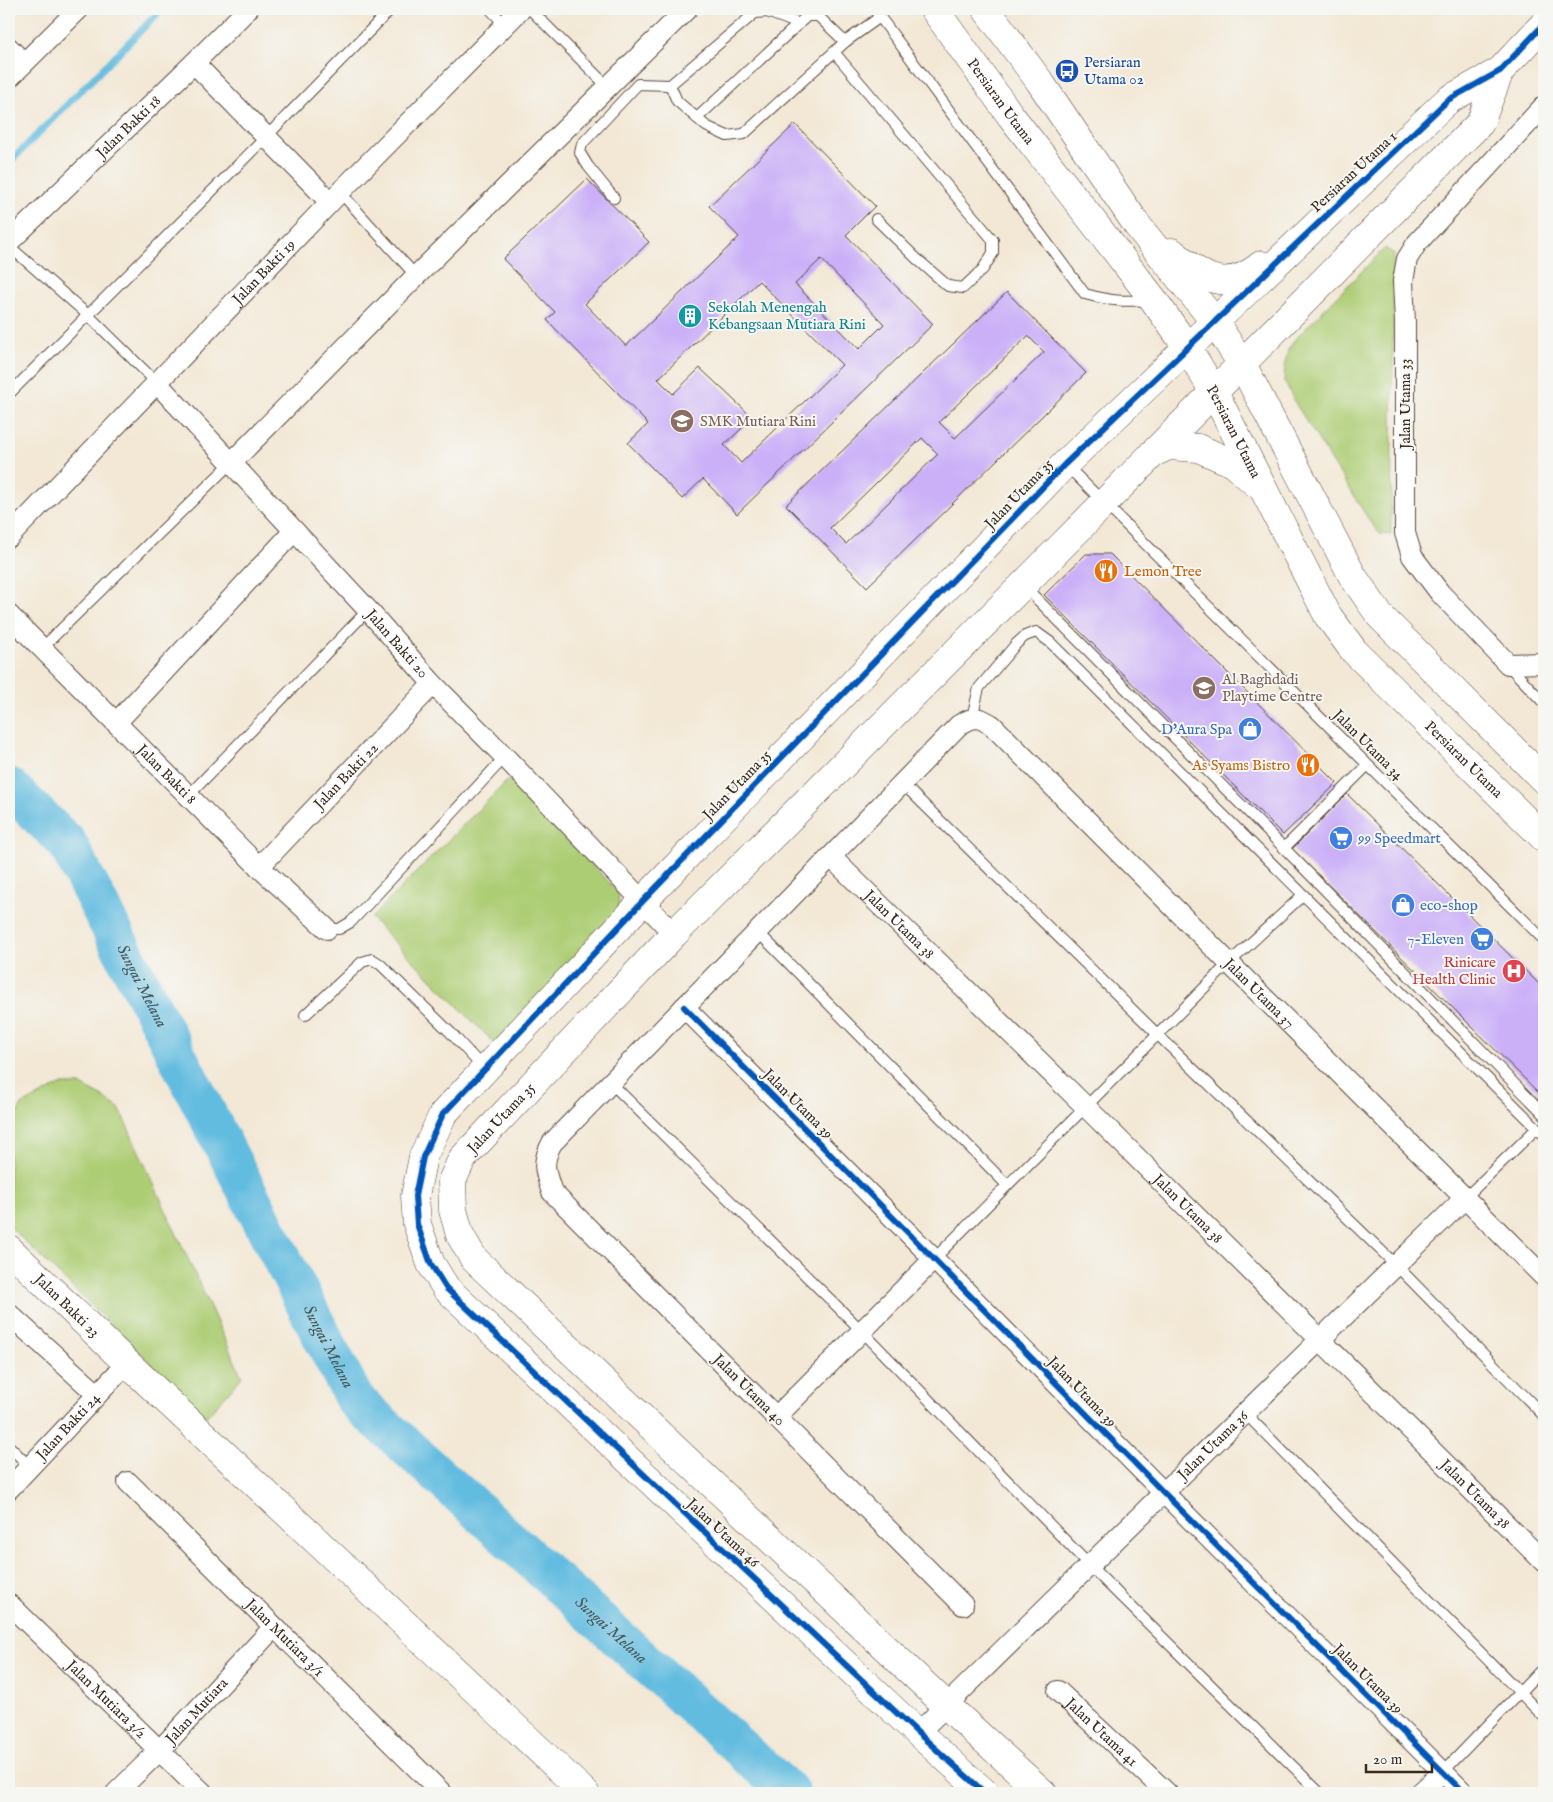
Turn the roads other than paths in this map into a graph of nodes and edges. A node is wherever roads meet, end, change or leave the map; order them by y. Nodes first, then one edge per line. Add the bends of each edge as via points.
1 (79, 9) edge
2 (248, 9) edge
3 (391, 9) edge
4 (490, 9) edge
5 (521, 9) edge
6 (530, 9) edge
7 (687, 9) edge
8 (934, 9) edge
9 (986, 9) edge
10 (877, 13) edge
11 (799, 24) junction
12 (1544, 24) edge
13 (506, 25) junction
14 (845, 42) junction
15 (9, 48) edge
16 (834, 52) junction
17 (24, 62) junction
18 (194, 63) junction
19 (1500, 71) junction
20 (9, 78) edge
21 (670, 85) junction
22 (608, 86) junction
23 (1544, 106) edge
24 (697, 118) junction
25 (266, 137) junction
26 (335, 197) junction
27 (614, 198) dead end
28 (1339, 204) junction
29 (876, 219) dead end
30 (1137, 225) junction
31 (9, 244) edge
32 (416, 276) junction
33 (1153, 300) junction
34 (88, 315) junction
35 (1214, 321) junction
36 (1187, 347) junction
37 (1242, 364) junction
38 (156, 382) junction
39 (1214, 392) junction
40 (9, 394) edge
41 (1153, 453) junction
42 (231, 463) junction
43 (1065, 464) junction
44 (1262, 490) junction
45 (1104, 502) junction
46 (294, 531) junction
47 (9, 537) edge
48 (1023, 585) junction
49 (368, 610) junction
50 (9, 615) edge
51 (42, 648) junction
52 (1544, 663) edge
53 (1508, 664) junction
54 (433, 684) junction
55 (1544, 703) edge
56 (972, 718) junction
57 (116, 724) junction
58 (506, 757) junction
59 (1367, 766) junction
60 (1544, 780) edge
61 (902, 783) junction
62 (189, 795) junction
63 (1544, 838) edge
64 (1284, 848) junction
65 (831, 857) junction
66 (259, 867) junction
67 (1303, 895) junction
68 (643, 901) junction
69 (327, 929) joint
70 (758, 932) junction
71 (674, 934) junction
72 (1544, 940) edge
73 (1228, 963) junction
74 (684, 1007) junction
75 (305, 1015) dead end
76 (1158, 1034) junction
77 (485, 1070) junction
78 (611, 1083) junction
79 (1086, 1106) junction
80 (1544, 1114) edge
81 (1540, 1131) edge
82 (1007, 1186) junction
83 (1465, 1198) junction
84 (9, 1249) edge
85 (934, 1258) junction
86 (474, 1259) joint
87 (1396, 1265) junction
88 (1544, 1277) edge
89 (446, 1288) joint
90 (9, 1314) edge
91 (862, 1331) junction
92 (1320, 1340) junction
93 (127, 1363) junction
94 (97, 1394) junction
95 (1245, 1413) junction
96 (1544, 1416) edge
97 (776, 1417) junction
98 (9, 1446) edge
99 (30, 1467) junction
100 (128, 1482) dead end
101 (9, 1489) edge
102 (1164, 1493) junction
103 (1544, 1562) edge
104 (1090, 1566) junction
105 (10, 1605) edge
106 (963, 1605) dead end
107 (274, 1627) junction
108 (1544, 1667) edge
109 (1058, 1691) dead end
110 (1520, 1692) junction
111 (947, 1706) junction
112 (1544, 1717) edge
113 (918, 1733) junction
114 (160, 1750) junction
115 (1443, 1772) junction
116 (116, 1793) edge
117 (203, 1793) edge
118 (442, 1793) edge
119 (585, 1793) edge
120 (986, 1793) edge
121 (1043, 1793) edge
122 (1167, 1793) edge
123 (1320, 1793) edge
124 (1420, 1793) edge
125 (1464, 1793) edge

1 - 17 street
2 - 18 street, Jalan Bakti 18
3 - 25 lane
4 - 13 lane
5 - 13 street, Jalan Bakti 19
6 - 22 lane
7 - 22 street
8 - 33 street, Persiaran Utama via 1010,116
9 - 30 street
10 - 14 lane
10 - 33 lane via 1085,294 1117,302
11 - 14 lane via 807,16 818,16
11 - 21 lane via 766,12 755,14
11 - 24 lane
12 - 19 street, Persiaran Utama 1
13 - 26 street, Jalan Bakti 19
14 - 16 lane
15 - 17 street
16 - 24 lane via 744,134 727,136
16 - 29 lane via 993,240 993,253 983,269 963,288 948,286
17 - 20 street
18 - 25 street
18 - 31 street, Jalan Bakti 18
19 - 28 street, Persiaran Utama 1 via 1448,100
19 - 37 street, Persiaran Utama 1 via 1480,123
21 - 24 lane via 677,100
21 - 27 lane via 638,84 582,144 580,153
22 - 32 street
23 - 53 street, Jalan Utama 33 via 1417,243 1407,259 1403,281 1405,533 1412,556 1440,593
25 - 26 street
25 - 34 lane
26 - 32 lane
26 - 38 street, Jalan Bakti 19
28 - 30 street via 1248,276 1228,281 1211,279 1197,272
28 - 35 street, Persiaran Utama 1
30 - 35 street
31 - 34 lane
32 - 42 street
33 - 36 street, Persiaran Utama
34 - 38 lane
34 - 40 lane
35 - 36 street, Persiaran Utama 1
35 - 37 street
36 - 39 street, Persiaran Utama
36 - 43 street, Jalan Utama 35
37 - 39 street, Persiaran Utama 1
37 - 60 street via 1352,576 1380,616
38 - 42 street, Jalan Bakti 20
38 - 47 street, Jalan Bakti 19
39 - 41 street, Jalan Utama 35
39 - 44 street, Persiaran Utama
41 - 44 street via 1169,446 1198,448 1235,464
41 - 45 street, Jalan Utama 35
42 - 46 street, Jalan Bakti 20
42 - 51 lane
43 - 45 lane, Jalan Utama 34
43 - 68 street, Jalan Utama 35
44 - 63 street, Persiaran Utama via 1328,616 1354,651
45 - 48 street, Jalan Utama 35
45 - 59 lane, Jalan Utama 34
46 - 49 street, Jalan Bakti 20
46 - 57 street
48 - 64 lane
48 - 71 street, Jalan Utama 35
49 - 54 street, Jalan Bakti 20
49 - 62 lane
50 - 51 street, Jalan Bakti 8
51 - 57 street, Jalan Bakti 8
52 - 53 street
53 - 55 lane, Jalan Utama 33
54 - 58 street, Jalan Bakti 20
54 - 66 street, Jalan Bakti 22
56 - 61 street via 959,725
56 - 67 lane via 979,688 1016,644 1036,632 1050,642
56 - 73 street, Jalan Utama 37 via 980,718 992,725
57 - 62 street, Jalan Bakti 8
58 - 68 street, Jalan Bakti 20
58 - 69 lane via 351,922 340,929
59 - 64 lane
59 - 72 lane, Jalan Utama 34
61 - 65 street
61 - 76 lane
62 - 66 street, Jalan Bakti 8
64 - 80 lane
65 - 70 street
65 - 79 street, Jalan Utama 38
66 - 69 street, Jalan Bakti 8
67 - 73 lane
67 - 81 lane
68 - 71 street
68 - 77 street, Jalan Utama 35
70 - 74 street
70 - 82 lane
71 - 86 street, Jalan Utama 35 via 462,1159 452,1181 454,1210 460,1234
73 - 76 lane
73 - 83 street, Jalan Utama 37
74 - 78 street
74 - 85 street, Jalan Utama 39
75 - 77 lane via 362,962 372,959 451,1033
76 - 79 lane
76 - 87 lane
77 - 89 street, Jalan Utama 35 via 443,1114 423,1157 415,1196 417,1224 431,1264
78 - 91 lane
78 - 97 street, Jalan Utama 40 via 552,1143 546,1154 544,1170 552,1192
79 - 82 lane
79 - 92 street, Jalan Utama 38
81 - 83 lane
82 - 85 lane
83 - 87 street, Jalan Utama 36
83 - 88 street, Jalan Utama 37
84 - 93 street, Jalan Bakti 23
85 - 91 street
85 - 102 street, Jalan Utama 39
86 - 111 street, Jalan Utama 46
87 - 92 street, Jalan Utama 36
87 - 96 lane
89 - 113 street, Jalan Utama 46
90 - 94 street
91 - 97 street
91 - 104 lane
92 - 95 street, Jalan Utama 36
92 - 103 street, Jalan Utama 38
93 - 94 street, Jalan Bakti 24
93 - 119 street, Jalan Bakti 23
94 - 99 street, Jalan Bakti 24
95 - 102 street, Jalan Utama 36
95 - 110 lane
97 - 106 street, Jalan Utama 40
98 - 99 lane
99 - 101 street, Jalan Bakti 24
100 - 107 street, Jalan Mutiara 3/1
102 - 104 street, Jalan Utama 36
102 - 115 street, Jalan Utama 39
104 - 111 street, Jalan Utama 36
104 - 123 lane
105 - 114 street, Jalan Mutiara 3/2
107 - 114 street, Jalan Mutiara
107 - 118 street, Jalan Mutiara 3/1
108 - 110 lane
109 - 122 street, Jalan Utama 41
110 - 112 lane
110 - 115 lane
111 - 113 street, Jalan Utama 36
111 - 121 street, Jalan Utama 46
113 - 120 street, Jalan Utama 46
114 - 116 street, Jalan Mutiara
114 - 117 street, Jalan Mutiara 3/2
115 - 124 street
115 - 125 street, Jalan Utama 39

